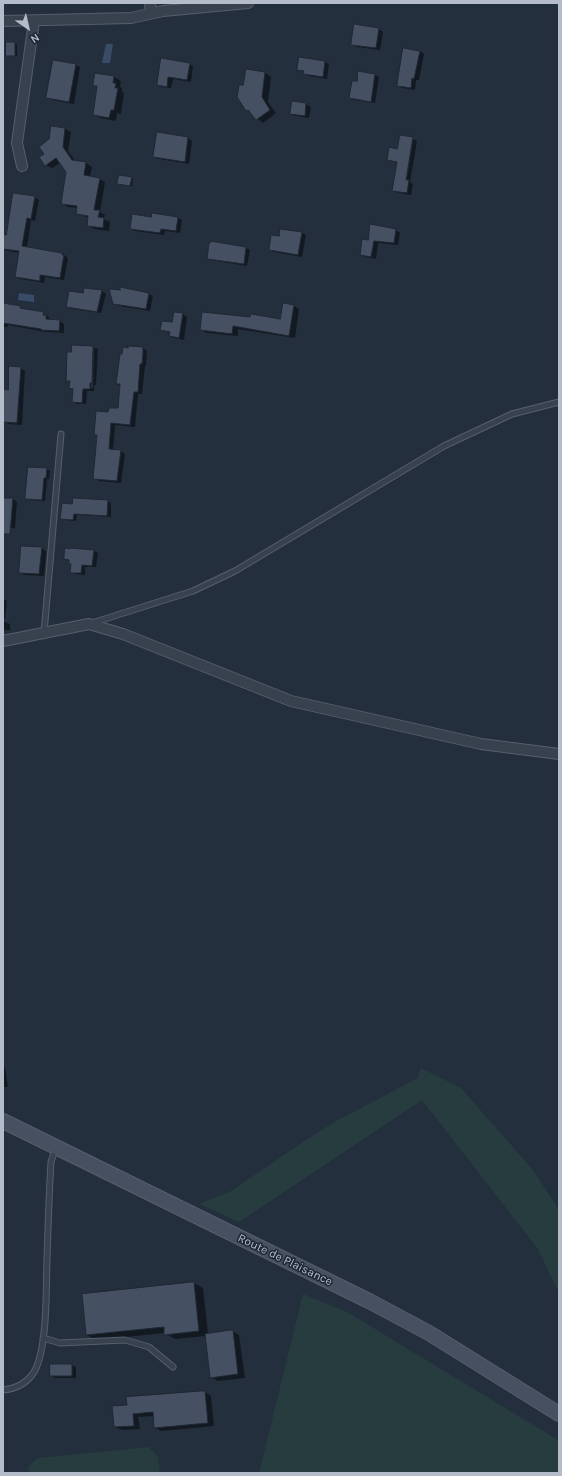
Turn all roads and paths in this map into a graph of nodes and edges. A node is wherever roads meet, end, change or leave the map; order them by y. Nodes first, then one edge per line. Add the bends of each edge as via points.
1 (248, 3) edge
2 (150, 8) edge
3 (3, 21) edge
4 (34, 21) junction
5 (22, 166) dead end
6 (559, 402) edge
7 (61, 434) dead end
8 (89, 624) junction
9 (44, 633) junction
10 (3, 641) edge
11 (559, 754) edge
12 (3, 1121) edge
13 (56, 1146) junction
14 (43, 1338) junction
15 (172, 1367) dead end
16 (3, 1390) edge
17 (559, 1414) edge

1 - 2 street
2 - 4 street via 131,18
3 - 4 street
4 - 5 street via 16,143
6 - 8 lane via 512,414 444,446 235,571 193,591
7 - 9 lane
8 - 9 street
8 - 11 street via 123,634 291,701 481,744
9 - 10 street
12 - 13 main road, Route de Plaisance
13 - 14 lane via 50,1162
13 - 17 main road, Route de Plaisance via 371,1302 435,1337
14 - 15 lane via 60,1343 125,1340 149,1347
14 - 16 lane via 40,1360 32,1375 24,1384

